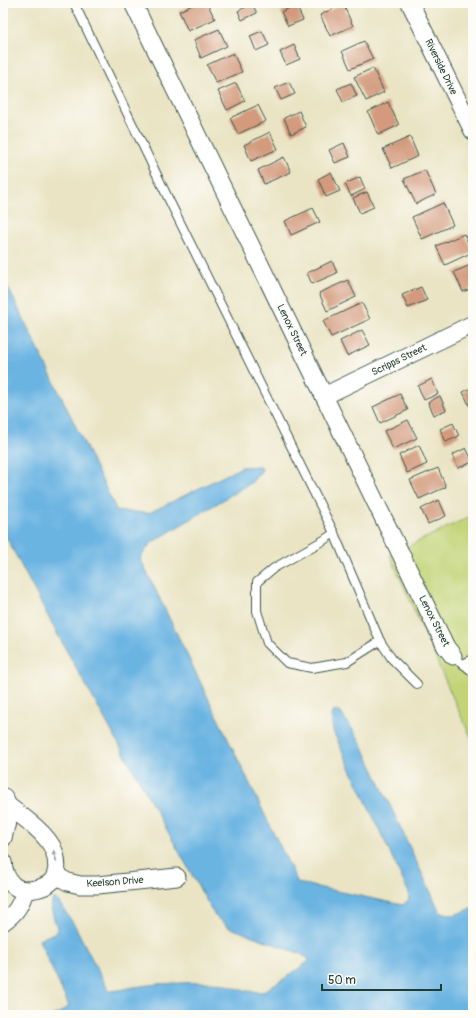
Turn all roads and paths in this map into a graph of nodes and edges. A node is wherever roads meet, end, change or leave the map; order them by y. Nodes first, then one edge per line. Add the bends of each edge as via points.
1 (74, 3) edge
2 (134, 3) edge
3 (410, 3) edge
4 (473, 132) edge
5 (473, 324) edge
6 (324, 396) junction
7 (334, 533) junction
8 (380, 641) junction
9 (473, 659) edge
10 (458, 660) junction
11 (473, 672) edge
12 (418, 684) dead end
13 (5, 801) edge
14 (3, 838) edge
15 (3, 862) edge
16 (55, 875) junction
17 (177, 877) dead end
18 (25, 890) junction
19 (3, 922) edge

1 - 7 lane
2 - 6 street, Lenox Street
3 - 4 street, Riverside Drive
5 - 6 street, Scripps Street
6 - 10 street, Lenox Street via 446,647
7 - 8 lane
7 - 8 lane via 274,568 257,582 257,611 267,643 287,663 312,668 347,662
8 - 12 lane via 392,659
9 - 10 lane
10 - 11 lane
13 - 14 street via 7,822
16 -> 13 street via 56,859 50,844
15 - 18 street via 7,877 15,887
16 - 17 street, Keelson Drive via 68,882 98,885
16 - 18 street via 52,881 45,885
18 - 19 street via 19,907

